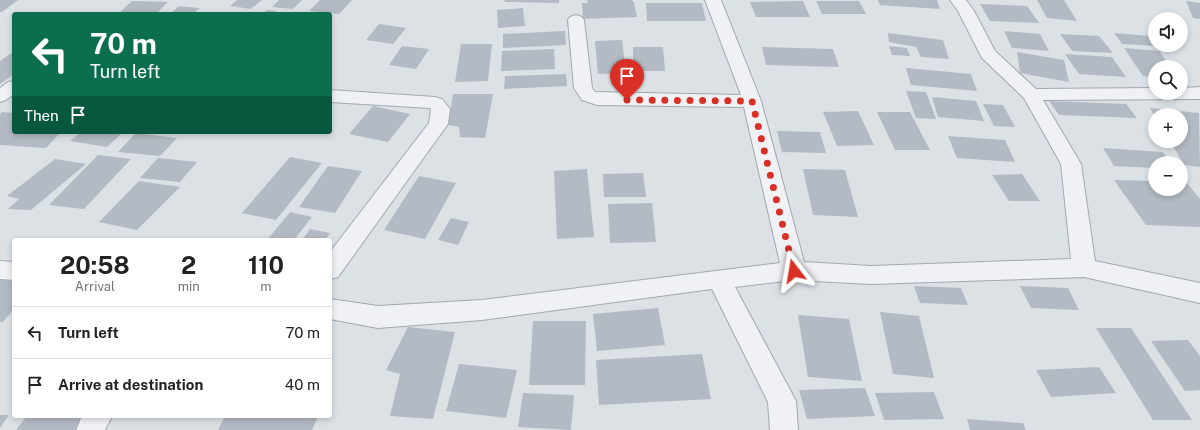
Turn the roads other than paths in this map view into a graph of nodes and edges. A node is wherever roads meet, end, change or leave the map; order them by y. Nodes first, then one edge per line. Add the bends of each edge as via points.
1 (713, 0) edge
2 (958, 0) edge
3 (576, 20) dead end
4 (12, 87) edge
5 (1200, 93) edge
6 (1031, 95) junction
7 (0, 96) edge
8 (332, 96) edge
9 (752, 101) junction
10 (332, 267) edge
11 (1084, 268) junction
12 (0, 270) edge
13 (12, 271) edge
14 (794, 271) junction
15 (719, 279) junction
16 (1200, 293) edge
17 (332, 309) edge
18 (97, 418) edge
19 (90, 430) edge
20 (784, 430) edge

1 - 9 street
2 - 6 street via 988,54
3 - 9 street via 582,88 588,96 597,99
4 - 7 street
5 - 6 street
6 - 11 street via 1071,164
8 - 10 street via 435,103 441,109 438,124
9 - 14 street
11 - 14 street via 871,275
11 - 16 street
12 - 13 street
14 - 15 street
15 - 17 street via 475,310 378,317
15 - 20 street via 782,401
18 - 19 street

